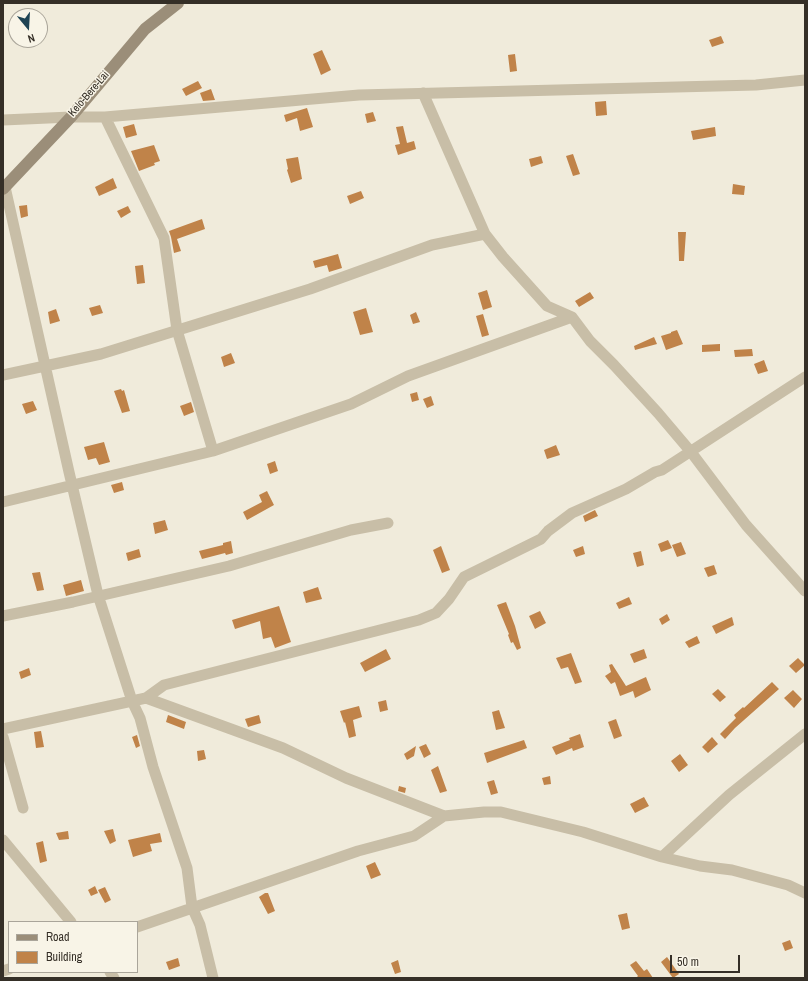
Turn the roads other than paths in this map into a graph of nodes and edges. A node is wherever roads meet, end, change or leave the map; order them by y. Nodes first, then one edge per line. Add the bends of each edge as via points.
1 (178, 3) edge
2 (805, 80) edge
3 (424, 93) junction
4 (71, 117) junction
5 (105, 117) junction
6 (3, 120) edge
7 (4, 188) edge
8 (485, 234) junction
9 (572, 317) junction
10 (178, 330) junction
11 (45, 366) junction
12 (3, 375) edge
13 (805, 377) edge
14 (213, 451) junction
15 (691, 452) junction
16 (72, 485) junction
17 (3, 502) edge
18 (388, 523) dead end
19 (805, 591) edge
20 (98, 595) junction
21 (3, 616) edge
22 (146, 698) junction
23 (132, 701) junction
24 (3, 729) edge
25 (805, 734) edge
26 (3, 737) edge
27 (23, 808) dead end
28 (444, 816) junction
29 (3, 840) edge
30 (662, 857) junction
31 (805, 893) edge
32 (192, 907) junction
33 (70, 921) edge
34 (138, 928) edge
35 (213, 978) edge

1 - 4 main road, Kelo-Bere-Lai via 145,29
2 - 3 street via 756,85
3 - 5 street via 359,95
3 - 8 street
4 - 5 street
4 - 6 street
4 - 7 main road, Kelo-Bere-Lai
5 - 10 street via 164,238
7 - 11 street
8 - 9 street via 547,306
8 - 10 street via 432,245 310,289
9 - 14 street via 408,376 351,404
9 - 15 street via 590,341
10 - 11 street via 101,354
10 - 14 street
11 - 12 street
11 - 16 street
13 - 15 street
14 - 16 street
15 - 19 street via 746,525
15 - 22 street via 626,489 572,513 548,530 541,539 464,578 449,600 436,613 420,620 164,685
16 - 17 street
16 - 20 street
18 - 20 street via 350,530 229,566
20 - 21 street
20 - 23 street
22 - 23 street
22 - 28 street via 283,748 346,778
23 - 24 street
23 - 32 street via 140,718 153,767 187,868
25 - 30 street via 729,796
26 - 27 street
28 - 30 street via 501,812 583,832
28 - 32 street via 414,836 358,851
29 - 33 street
30 - 31 street via 788,884
32 - 34 street
32 - 35 street via 200,925

